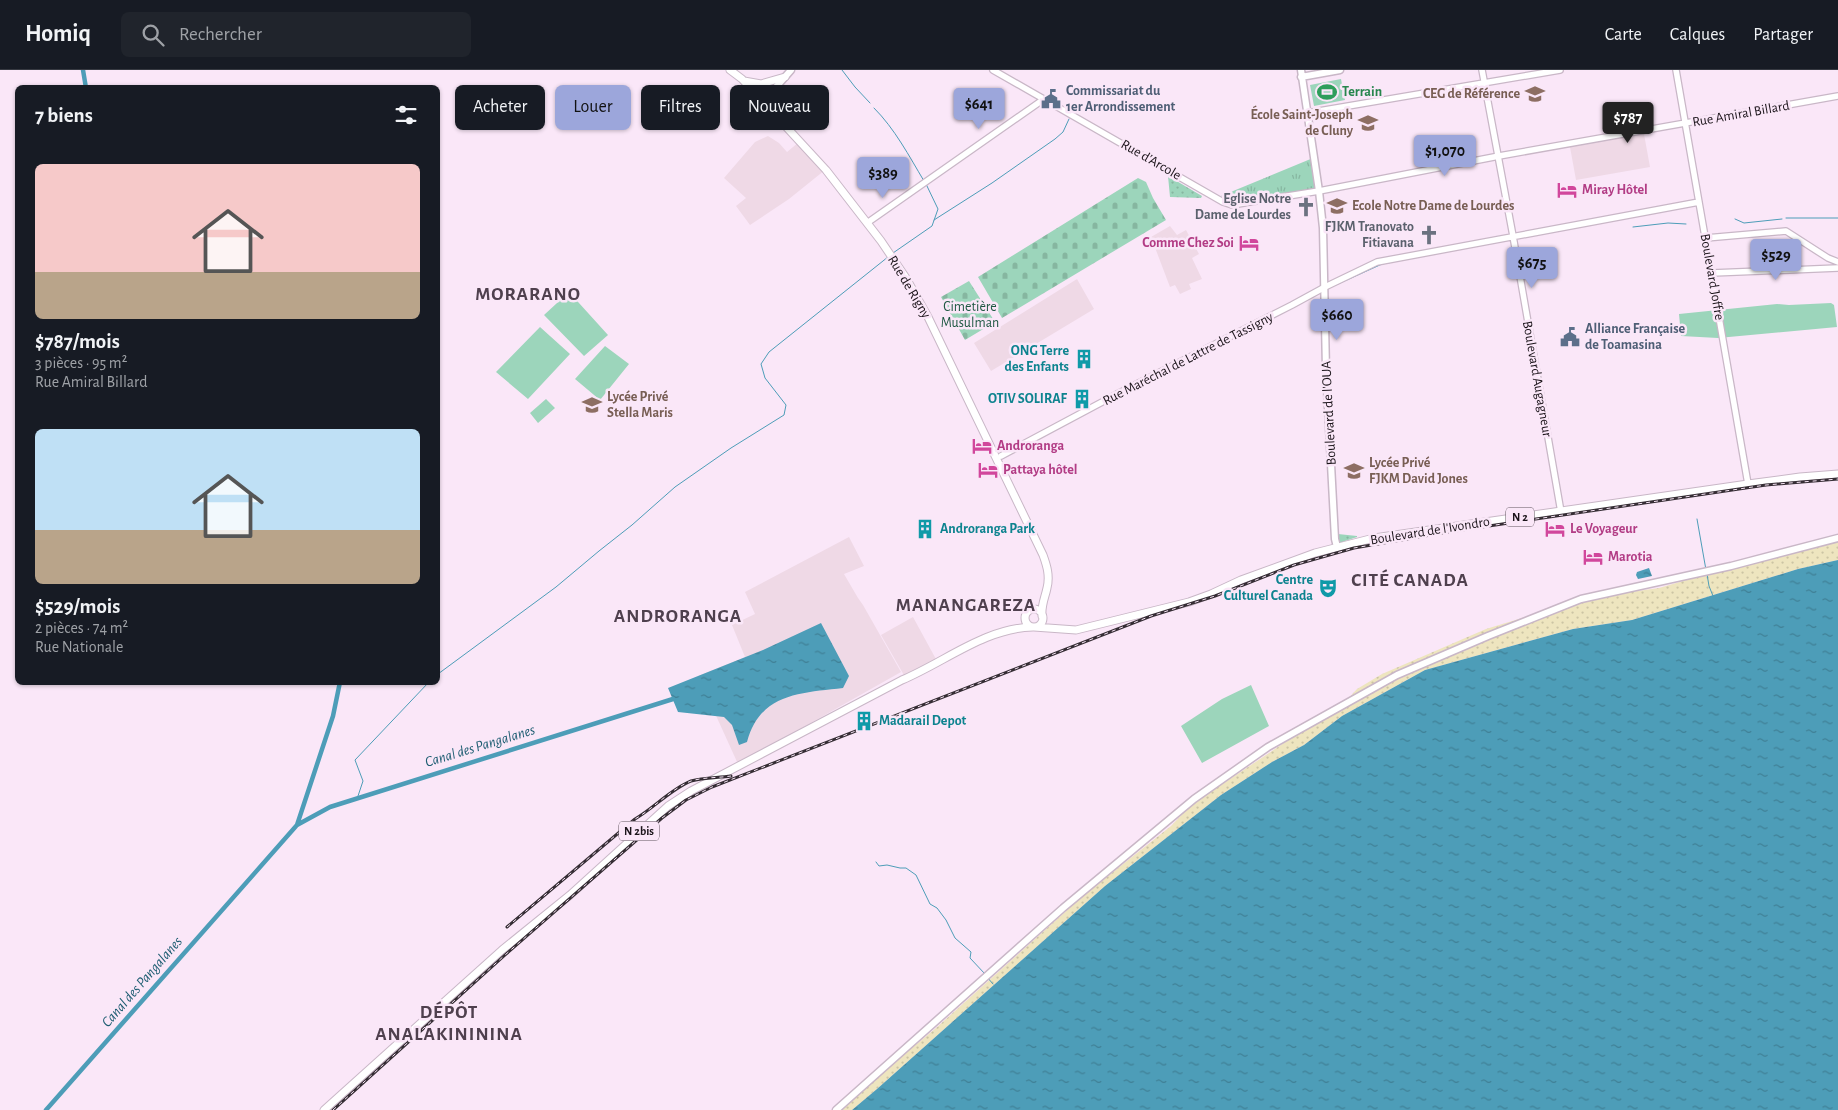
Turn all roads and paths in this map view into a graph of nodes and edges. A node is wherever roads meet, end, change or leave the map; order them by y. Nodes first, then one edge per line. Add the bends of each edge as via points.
1 (730, 70) edge
2 (790, 70) edge
3 (993, 70) edge
4 (1340, 70) edge
5 (1482, 70) edge
6 (1560, 70) edge
7 (1676, 70) edge
8 (1301, 73) edge
9 (784, 77) junction
10 (743, 81) junction
11 (1485, 83) junction
12 (747, 85) edge
13 (777, 85) edge
14 (1838, 96) edge
15 (1044, 99) junction
16 (1307, 113) junction
17 (1686, 124) junction
18 (789, 130) edge
19 (1499, 156) junction
20 (1319, 191) junction
21 (1699, 202) junction
22 (867, 223) junction
23 (1513, 236) junction
24 (1706, 238) junction
25 (1838, 262) edge
26 (1838, 268) edge
27 (1712, 273) junction
28 (1325, 287) junction
29 (1002, 456) dead end
30 (1838, 474) edge
31 (1748, 484) junction
32 (1560, 512) junction
33 (1838, 538) edge
34 (1337, 547) junction
35 (1044, 597) junction
36 (1028, 612) junction
37 (1042, 617) junction
38 (1034, 627) junction
39 (1007, 630) junction
40 (1062, 630) junction
41 (324, 1110) edge
42 (836, 1110) edge

1 - 10 main road, Rue de Rigny
2 - 9 main road
3 - 15 street, Rue d'Arcole
4 - 8 main road
5 - 11 street, Boulevard Augagneur
6 - 11 street
7 - 17 street, Boulevard Joffre
8 - 16 main road, Boulevard de l'OUA
9 - 10 main road via 761,84
9 - 13 main road
10 - 12 main road, Rue de Rigny
11 - 16 street
11 - 19 street, Boulevard Augagneur
14 - 17 street, Rue Amiral Billard
15 - 20 street, Rue d'Arcole via 1223,202 1238,205
15 - 22 street
16 - 20 main road, Boulevard de l'OUA
17 - 19 street, Rue Amiral Billard
17 - 21 street, Boulevard Joffre
18 - 22 main road, Rue de Rigny via 826,170
19 - 20 street, Rue Amiral Billard
19 - 23 street, Boulevard Augagneur
20 - 28 main road, Boulevard de l'OUA
21 - 23 street, Rue Maréchal de Lattre de Tassigny
21 - 24 street, Boulevard Joffre
22 - 35 main road, Rue de Rigny via 925,311 1029,524 1047,570
23 - 28 street, Rue Maréchal de Lattre de Tassigny via 1377,262
23 - 32 street, Boulevard Augagneur
24 - 25 street via 1786,231
24 - 27 street, Boulevard Joffre
26 - 27 street
27 - 31 street, Boulevard Joffre
28 - 29 street, Rue Maréchal de Lattre de Tassigny
28 - 34 main road, Boulevard de l'OUA via 1328,412
30 - 31 main road, Boulevard de l'Ivondro / N 2
31 - 32 main road, Boulevard de l'Ivondro / N 2
32 - 34 main road, Boulevard de l'Ivondro / N 2 via 1401,534
33 - 42 main road via 1731,566 1581,599 1397,675 1268,747 1194,799 1070,902
34 - 40 main road, Boulevard de l'Ivondro / N 2 via 1276,566 1189,602 1076,630
35 - 36 main road
35 - 37 main road, Rue de Rigny
36 - 37 main road via 1036,610
36 - 38 main road via 1026,622
36 - 39 main road
37 - 38 main road via 1041,624
37 - 40 main road via 1051,627
38 - 39 main road, Boulevard de l'Ivondro
38 - 40 main road, Boulevard de l'Ivondro
39 - 41 main road, N 2bis via 977,641 668,806 570,895 451,994

